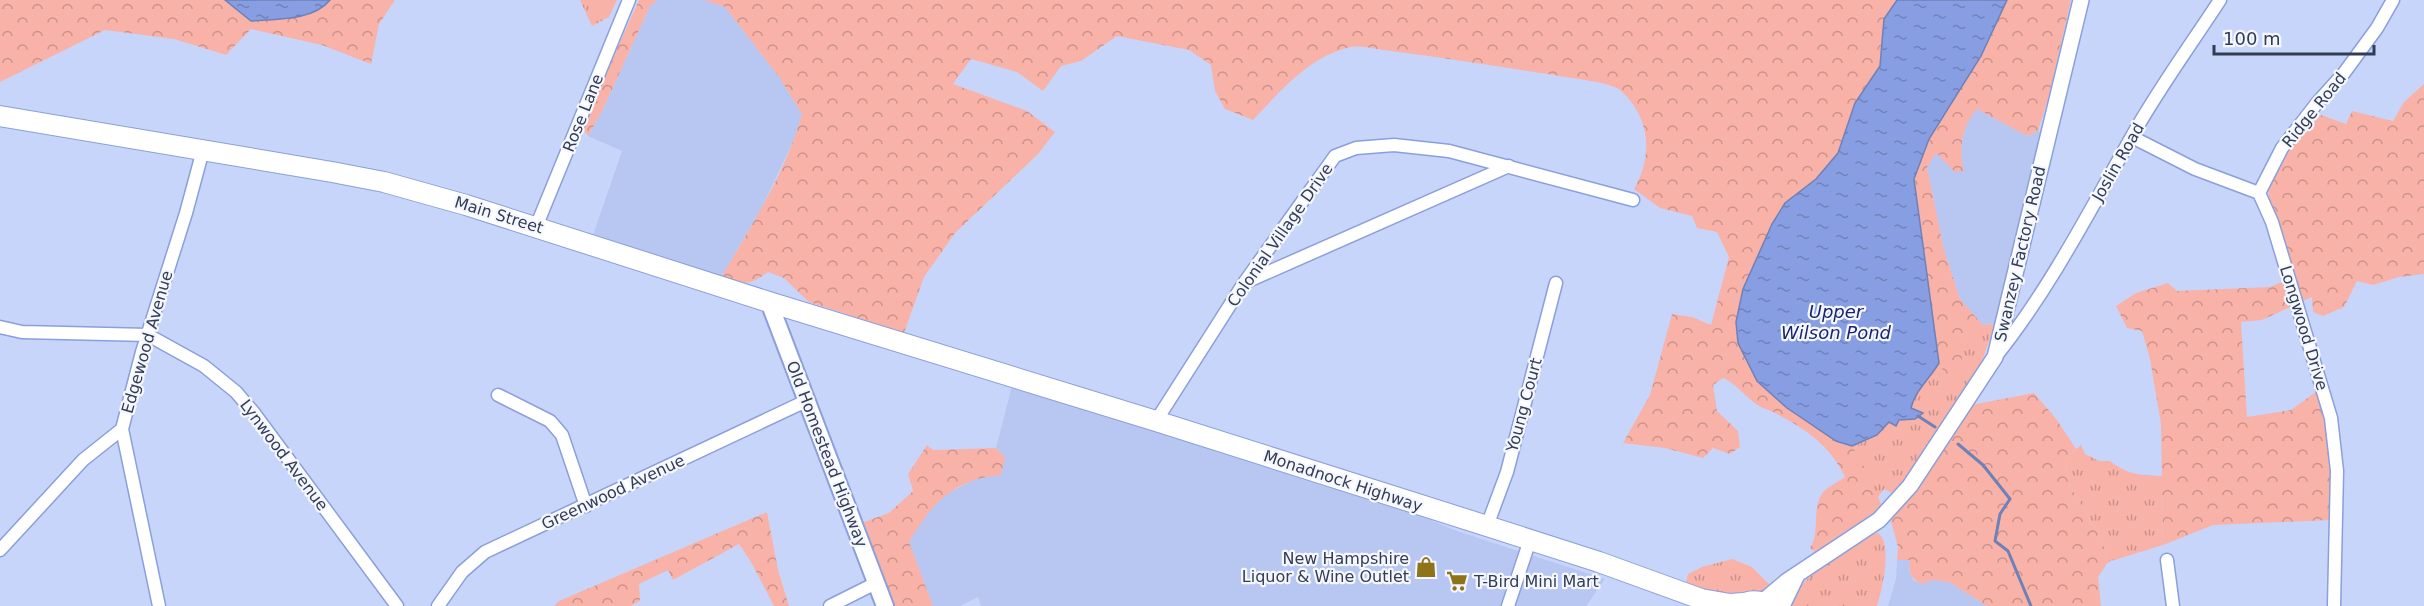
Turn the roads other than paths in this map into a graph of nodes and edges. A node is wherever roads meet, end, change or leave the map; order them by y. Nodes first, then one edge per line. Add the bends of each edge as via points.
1 (629, 0) edge
2 (2081, 0) edge
3 (2220, 0) edge
4 (2393, 0) edge
5 (0, 116) edge
6 (2132, 137) junction
7 (203, 150) junction
8 (1509, 166) junction
9 (2259, 193) junction
10 (1633, 200) dead end
11 (536, 227) junction
12 (1244, 283) junction
13 (1556, 283) dead end
14 (769, 302) junction
15 (2013, 322) junction
16 (0, 327) edge
17 (148, 335) junction
18 (984, 367) joint
19 (498, 395) dead end
20 (806, 401) junction
21 (1156, 421) junction
22 (122, 429) junction
23 (585, 506) junction
24 (1487, 526) junction
25 (1530, 540) junction
26 (0, 550) edge
27 (2167, 560) dead end
28 (1797, 575) junction
29 (876, 583) junction
30 (1705, 602) edge
31 (1753, 604) edge
32 (159, 606) edge
33 (397, 606) edge
34 (438, 606) edge
35 (830, 606) edge
36 (885, 606) edge
37 (1508, 606) edge
38 (1782, 606) edge
39 (2173, 606) edge
40 (2334, 606) edge

1 - 11 street, Rose Lane
2 - 15 street, Swanzey Factory Road via 2018,256
3 - 6 street, Joslin Road
4 - 9 street, Ridge Road via 2344,74 2282,148
5 - 7 highway, Main Street
6 - 9 street via 2195,169
6 - 15 street, Joslin Road via 2106,185
7 - 11 highway, Main Street via 384,182
7 - 17 street, Edgewood Avenue
8 - 10 street, Colonial Village Drive
8 - 12 street
8 - 12 street, Colonial Village Drive via 1449,151 1394,145 1356,147 1335,156
9 - 40 street, Longwood Drive via 2272,222 2331,418 2337,471
11 - 14 highway, Main Street
12 - 21 street, Colonial Village Drive
13 - 24 street, Young Court via 1507,472
14 - 18 highway, Main Street
14 - 20 main road, Old Homestead Highway
15 - 28 street, Swanzey Factory Road via 1995,357 1910,486 1879,520
16 - 17 street, Lynwood Avenue via 22,332
17 - 22 street, Edgewood Avenue
17 - 33 street, Lynwood Avenue via 204,366 236,392
18 - 21 highway, Monadnock Highway
19 - 23 street via 550,421 562,435
20 - 23 street, Greenwood Avenue
20 - 29 main road, Old Homestead Highway
21 - 24 highway, Monadnock Highway
22 - 26 street via 83,460
22 - 32 street, Edgewood Avenue
23 - 34 street, Greenwood Avenue via 485,552 462,572
24 - 25 highway, Monadnock Highway
25 - 30 highway, Monadnock Highway
25 - 37 street
27 - 39 street
28 - 31 street, Swanzey Factory Road
28 - 38 street
29 - 35 street
29 - 36 main road, Old Homestead Highway
30 - 31 highway, Monadnock Highway

